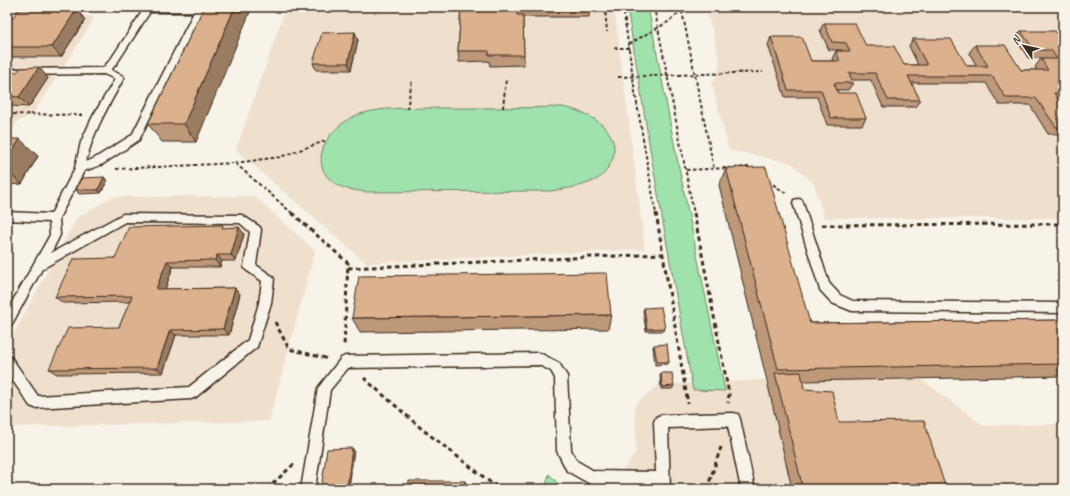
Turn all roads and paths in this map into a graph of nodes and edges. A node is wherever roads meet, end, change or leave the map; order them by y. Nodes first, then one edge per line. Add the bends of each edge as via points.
1 (605, 7) edge
2 (623, 7) edge
3 (654, 7) edge
4 (686, 7) edge
5 (148, 8) edge
6 (199, 8) edge
7 (682, 10) junction
8 (658, 28) junction
9 (607, 32) dead end
10 (629, 44) junction
11 (614, 48) dead end
12 (630, 48) junction
13 (105, 71) junction
14 (7, 72) edge
15 (763, 72) dead end
16 (693, 74) junction
17 (668, 75) junction
18 (618, 77) dead end
19 (633, 77) junction
20 (506, 79) dead end
21 (412, 81) dead end
22 (503, 108) dead end
23 (407, 109) dead end
24 (7, 114) edge
25 (98, 116) junction
26 (325, 141) dead end
27 (235, 163) dead end
28 (80, 168) junction
29 (714, 169) junction
30 (686, 170) junction
31 (754, 171) edge
32 (766, 179) edge
33 (798, 203) joint
34 (7, 216) edge
35 (54, 218) junction
36 (1063, 224) edge
37 (805, 225) junction
38 (662, 254) junction
39 (39, 264) junction
40 (348, 268) dead end
41 (1063, 308) edge
42 (7, 322) edge
43 (7, 361) edge
44 (345, 362) junction
45 (729, 394) dead end
46 (690, 421) junction
47 (315, 444) junction
48 (663, 484) edge
49 (267, 489) edge
50 (308, 489) edge
51 (499, 489) edge
52 (748, 489) edge

1 - 9 path
2 - 10 path
3 - 8 path
4 - 7 path
5 - 6 lane
5 - 13 lane
6 - 28 lane via 136,137 99,161
7 - 8 path
7 - 16 path
8 - 10 path
8 - 17 path
10 - 12 path
11 - 12 path
12 - 19 path
13 - 14 lane
13 - 25 lane via 120,78
15 - 16 path
16 - 17 path
16 - 29 path
17 - 19 path
17 - 30 path
18 - 19 path
19 - 38 path
20 - 22 path
21 - 23 path
24 - 25 path
25 - 28 lane via 86,142
26 - 27 path via 280,157
28 - 35 lane
29 - 30 path
29 - 31 path via 748,167
30 - 45 path
32 - 33 path
33 - 37 lane
34 - 35 lane
35 - 39 lane via 55,235
36 - 37 path
37 - 41 lane via 824,286 836,299 852,306
38 - 40 path
38 - 46 path
39 - 42 lane
39 - 43 lane via 123,218 242,218 256,230 250,267 268,279 265,303 253,343 191,393 35,402
44 - 47 lane via 324,388
44 - 48 lane via 540,359 555,367 562,376 564,451 572,466 592,478
44 - 51 path via 422,429
46 - 48 lane via 661,422
46 - 52 lane via 733,419
47 - 49 path
47 - 50 lane

